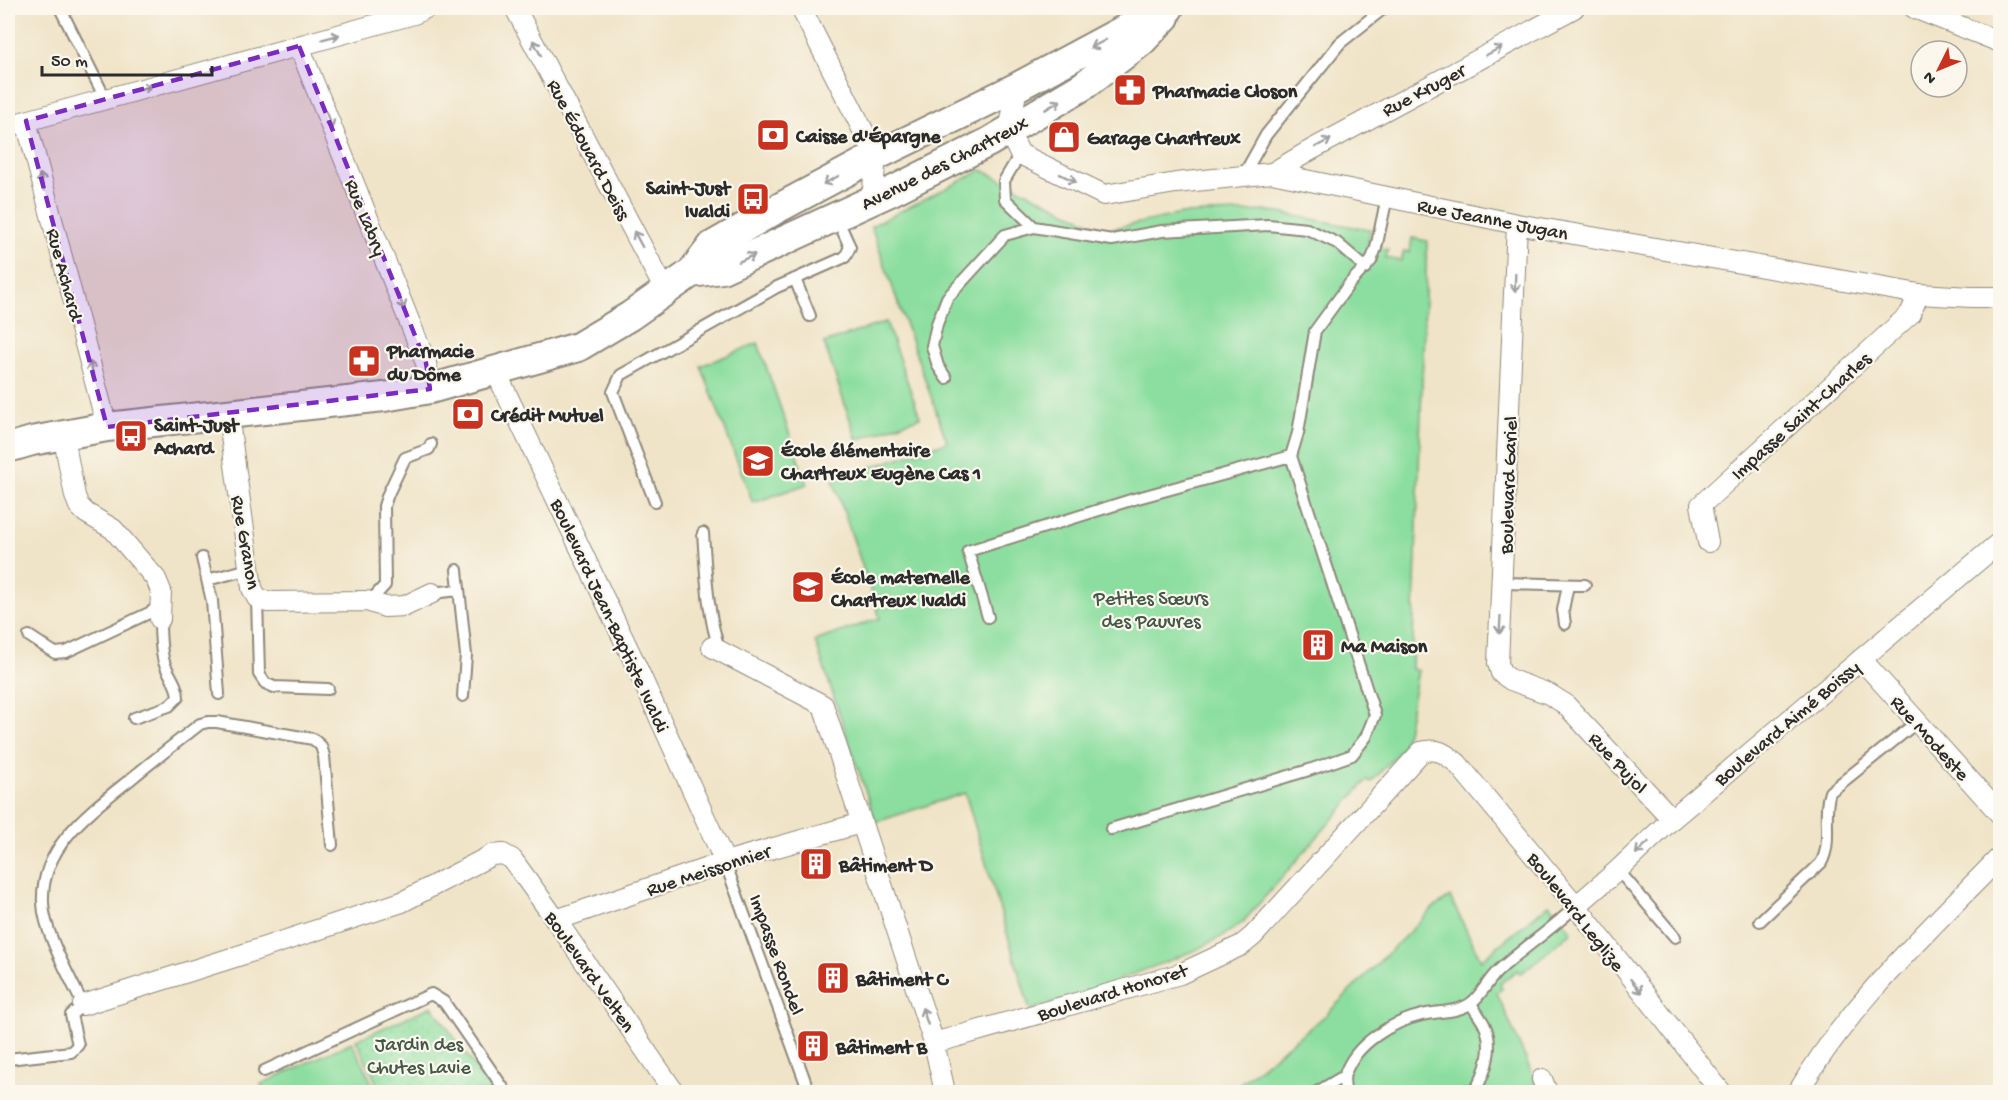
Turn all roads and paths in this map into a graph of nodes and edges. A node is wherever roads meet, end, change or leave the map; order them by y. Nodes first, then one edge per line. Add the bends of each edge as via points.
1 (60, 8) edge
2 (426, 8) edge
3 (516, 8) edge
4 (801, 8) edge
5 (1171, 8) edge
6 (1384, 8) edge
7 (1914, 8) edge
8 (1566, 10) edge
9 (1139, 14) edge
10 (2001, 42) edge
11 (299, 46) junction
12 (1017, 87) junction
13 (105, 98) junction
14 (17, 124) edge
15 (1014, 143) junction
16 (876, 156) junction
17 (1272, 173) junction
18 (1243, 176) junction
19 (1387, 197) junction
20 (872, 199) junction
21 (836, 216) junction
22 (1517, 224) junction
23 (1034, 227) junction
24 (1366, 268) junction
25 (691, 273) junction
26 (795, 279) junction
27 (665, 290) junction
28 (1919, 294) junction
29 (2001, 297) edge
30 (810, 316) dead end
31 (495, 370) junction
32 (946, 378) dead end
33 (430, 389) junction
34 (228, 414) junction
35 (107, 427) junction
36 (63, 435) junction
37 (431, 444) dead end
38 (8, 448) edge
39 (1291, 456) junction
40 (655, 502) dead end
41 (703, 533) dead end
42 (1708, 542) dead end
43 (2001, 542) edge
44 (202, 558) dead end
45 (249, 569) junction
46 (457, 570) dead end
47 (207, 580) junction
48 (1503, 583) junction
49 (1568, 585) junction
50 (1585, 585) dead end
51 (459, 590) junction
52 (432, 593) joint
53 (257, 598) junction
54 (367, 601) junction
55 (160, 612) junction
56 (988, 617) dead end
57 (1565, 624) dead end
58 (29, 636) dead end
59 (716, 650) joint
60 (1861, 659) junction
61 (328, 689) dead end
62 (219, 694) dead end
63 (463, 696) dead end
64 (1565, 704) joint
65 (134, 718) dead end
66 (1917, 722) junction
67 (1421, 752) joint
68 (2001, 814) edge
69 (1672, 819) junction
70 (861, 823) junction
71 (1111, 829) dead end
72 (332, 845) dead end
73 (2001, 857) edge
74 (725, 862) junction
75 (1618, 870) junction
76 (1576, 906) junction
77 (556, 920) junction
78 (1760, 921) dead end
79 (1675, 937) dead end
80 (1471, 1004) junction
81 (83, 1005) junction
82 (934, 1043) junction
83 (8, 1059) edge
84 (264, 1071) dead end
85 (1344, 1076) junction
86 (506, 1092) edge
87 (674, 1092) edge
88 (809, 1092) edge
89 (945, 1092) edge
90 (1317, 1092) edge
91 (1346, 1092) edge
92 (1474, 1092) edge
93 (1721, 1092) edge
94 (1798, 1092) edge

1 - 13 lane
11 -> 2 street
27 -> 3 street, Rue Édouard Deiss
4 - 16 street
5 - 9 street, Avenue des Chartreux
15 -> 5 street, Avenue des Chartreux via 1142,41
6 - 18 lane via 1340,43 1266,135
7 - 10 street
17 -> 8 street, Rue Kruger
9 -> 12 street, Avenue des Chartreux
13 -> 11 street
11 -> 33 street, Rue Labry via 426,363
12 - 15 street
12 - 16 street, Avenue des Chartreux
13 - 14 street
35 -> 14 street, Rue Achard
15 -> 18 street, Rue Jeanne Jugan via 1104,195
15 - 20 street, Avenue des Chartreux via 946,165
15 - 23 lane via 1004,181 1005,199
16 - 20 street
16 -> 25 street, Avenue des Chartreux via 712,246
17 - 18 street, Rue Jeanne Jugan
17 - 19 street, Rue Jeanne Jugan
19 - 22 street, Rue Jeanne Jugan
19 - 24 lane via 1376,248
20 - 21 street, Avenue des Chartreux
25 -> 21 street, Avenue des Chartreux via 722,269
21 - 26 lane via 850,247 845,257
22 - 28 street, Rue Jeanne Jugan
22 -> 48 street, Boulevard Gariel
23 - 24 lane via 1112,240 1162,231 1268,225 1308,230 1337,243
23 - 32 lane via 1005,235 947,298 932,346
24 - 39 lane via 1350,283 1315,332
25 - 27 street, Avenue des Chartreux
26 - 30 lane
26 - 40 lane via 621,375 613,392
27 - 31 street, Avenue des Chartreux via 578,347
28 - 29 street, Rue Jeanne Jugan
28 - 42 street, Impasse Saint-Charles via 1910,314 1701,505
31 - 33 street, Avenue des Chartreux
31 - 74 street, Boulevard Jean-Baptiste Ivaldi
33 - 34 street, Avenue des Chartreux
34 - 35 street, Avenue des Chartreux
34 - 45 street, Rue Granon
35 - 36 street, Avenue des Chartreux
36 - 38 street, Avenue des Chartreux
36 - 55 street via 79,506 113,529 156,579 161,591
37 - 54 lane via 429,449 405,459 388,494 384,506 385,585
39 - 56 lane via 1134,499 968,551
39 - 71 lane via 1375,715 1366,737 1352,755
41 - 59 lane
43 - 60 street, Boulevard Aimé Boissy
44 - 47 lane
45 - 47 lane
45 - 53 street, Rue Granon
46 - 51 lane
47 - 62 lane
48 - 49 lane
48 -> 64 street, Boulevard Gariel via 1498,663 1501,672
49 - 50 lane
49 - 57 lane via 1563,610
51 - 52 lane
51 - 63 lane via 466,655
52 - 54 street, Rue Granon via 405,606 385,607
53 - 54 street, Rue Granon via 267,602
53 - 61 lane via 259,674 265,683 274,687
55 - 58 lane via 151,612 66,652 55,653
55 - 65 lane via 160,645 178,697 169,706
59 - 70 street via 823,705
60 - 66 street, Rue Modeste
60 - 69 street, Boulevard Aimé Boissy
64 - 69 street, Rue Pujol
66 - 68 street, Rue Modeste
66 - 78 lane via 1830,792 1826,803 1827,854
67 - 76 street, Boulevard Leglize via 1434,749 1457,763
67 - 82 street, Boulevard Honoret via 1242,945 1180,974
69 -> 75 street, Boulevard Aimé Boissy
70 - 74 street, Rue Meissonnier
82 -> 70 street
72 - 81 lane via 321,746 313,739 217,722 200,724 92,810 71,831 45,876 43,904 49,931
73 - 94 street via 1895,966 1825,1052
74 - 77 street, Rue Meissonnier
74 - 88 lane, Impasse Rondel
75 - 76 street, Boulevard Aimé Boissy
75 - 79 lane
76 - 80 lane via 1496,972
76 -> 93 street, Boulevard Leglize
77 - 81 street, Boulevard Velten via 512,859 503,854 492,855 402,902
77 - 87 street, Boulevard Velten
80 - 85 lane via 1395,1024 1372,1037
80 - 92 lane via 1485,1026 1490,1050
81 - 83 lane via 71,1015 78,1045 71,1052
82 - 89 street
84 - 86 lane via 431,994 444,1002
85 - 90 lane
85 - 91 lane

